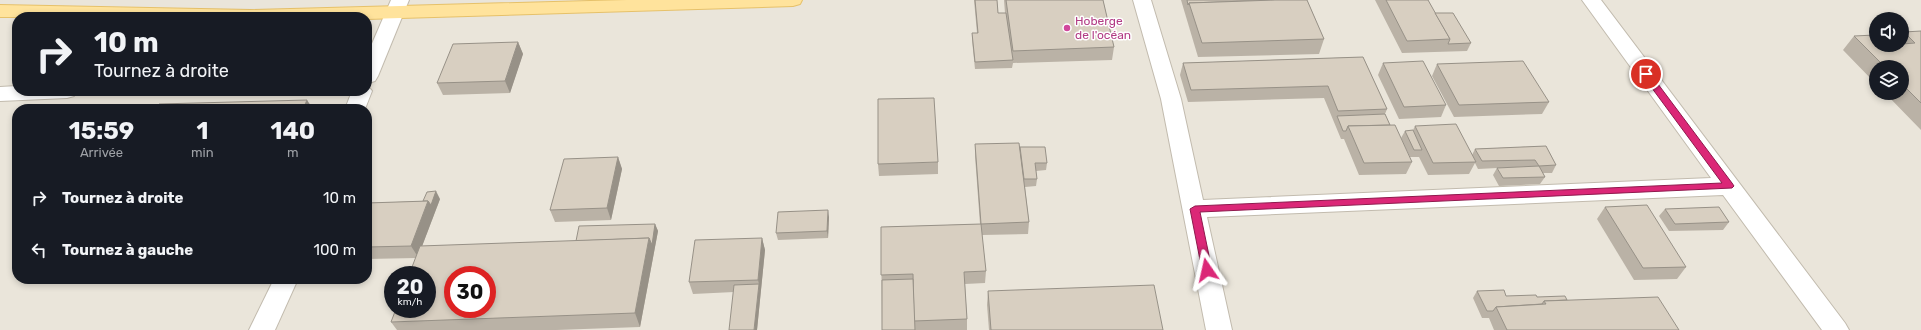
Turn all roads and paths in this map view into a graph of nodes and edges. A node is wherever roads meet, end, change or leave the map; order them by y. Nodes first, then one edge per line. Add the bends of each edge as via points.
1 (793, 0) edge
2 (1142, 0) edge
3 (1591, 0) edge
4 (398, 6) edge
5 (0, 11) edge
6 (50, 12) edge
7 (309, 12) edge
8 (372, 67) edge
9 (12, 93) edge
10 (0, 94) edge
11 (1729, 186) junction
12 (1195, 209) junction
13 (284, 284) edge
14 (262, 330) edge
15 (1219, 330) edge
16 (1836, 330) edge

1 - 4 main road
2 - 12 street via 1172,99
3 - 11 street
4 - 7 main road
4 - 8 street
5 - 6 main road
9 - 10 street
11 - 12 street
11 - 16 street
12 - 15 street
13 - 14 street

